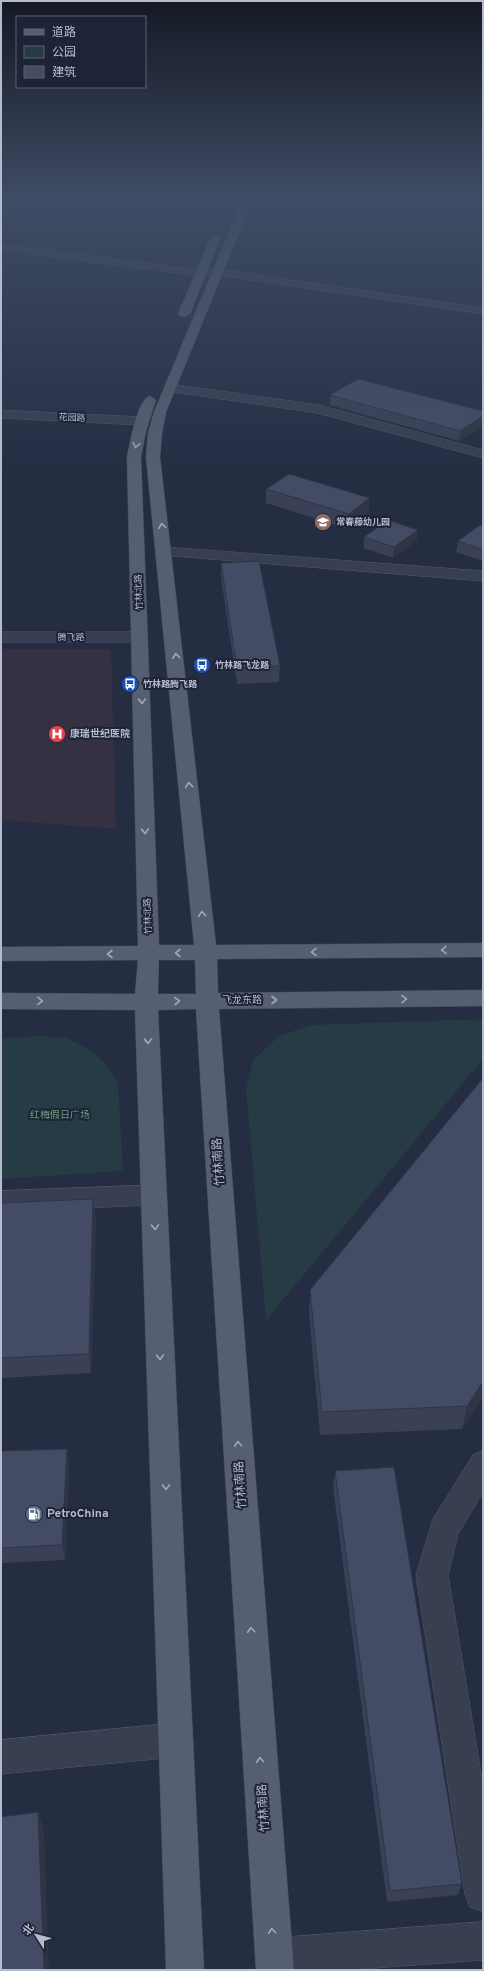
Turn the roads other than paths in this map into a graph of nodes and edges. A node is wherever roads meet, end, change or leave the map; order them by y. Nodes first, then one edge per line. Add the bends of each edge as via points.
1 (192, 293) edge
2 (208, 293) edge
3 (360, 293) edge
4 (483, 311) edge
5 (170, 388) junction
6 (1, 414) edge
7 (142, 421) junction
8 (483, 454) edge
9 (165, 552) junction
10 (483, 576) edge
11 (1, 637) edge
12 (140, 637) junction
13 (483, 950) edge
14 (149, 953) junction
15 (206, 953) junction
16 (1, 954) edge
17 (483, 998) edge
18 (207, 1000) junction
19 (1, 1001) edge
20 (146, 1002) junction
21 (154, 1195) junction
22 (1, 1201) edge
23 (483, 1465) edge
24 (176, 1740) junction
25 (1, 1757) edge
26 (483, 1894) edge
27 (483, 1941) edge
28 (275, 1963) edge
29 (185, 1970) edge

1 - 7 main road, 竹林北路
2 - 5 main road
3 - 4 street
5 - 8 street via 319,408
9 -> 5 main road via 153,457 155,432
6 - 7 street, 花园路
7 -> 12 main road, 竹林北路 via 134,457
9 - 10 street
15 -> 9 main road
11 - 12 street, 腾飞路
12 -> 14 main road, 竹林北路
13 -> 15 main road
15 -> 14 main road
14 -> 16 main road
14 - 20 main road, 竹林北路
15 - 18 main road
18 -> 17 main road, 飞龙东路
20 -> 18 main road, 飞龙东路
28 -> 18 main road, 竹林南路
19 -> 20 main road, 飞龙东路
20 -> 21 main road
21 - 22 street
21 -> 24 main road
23 - 26 street via 444,1529 432,1575
24 - 25 street
24 - 29 main road
27 - 28 street

